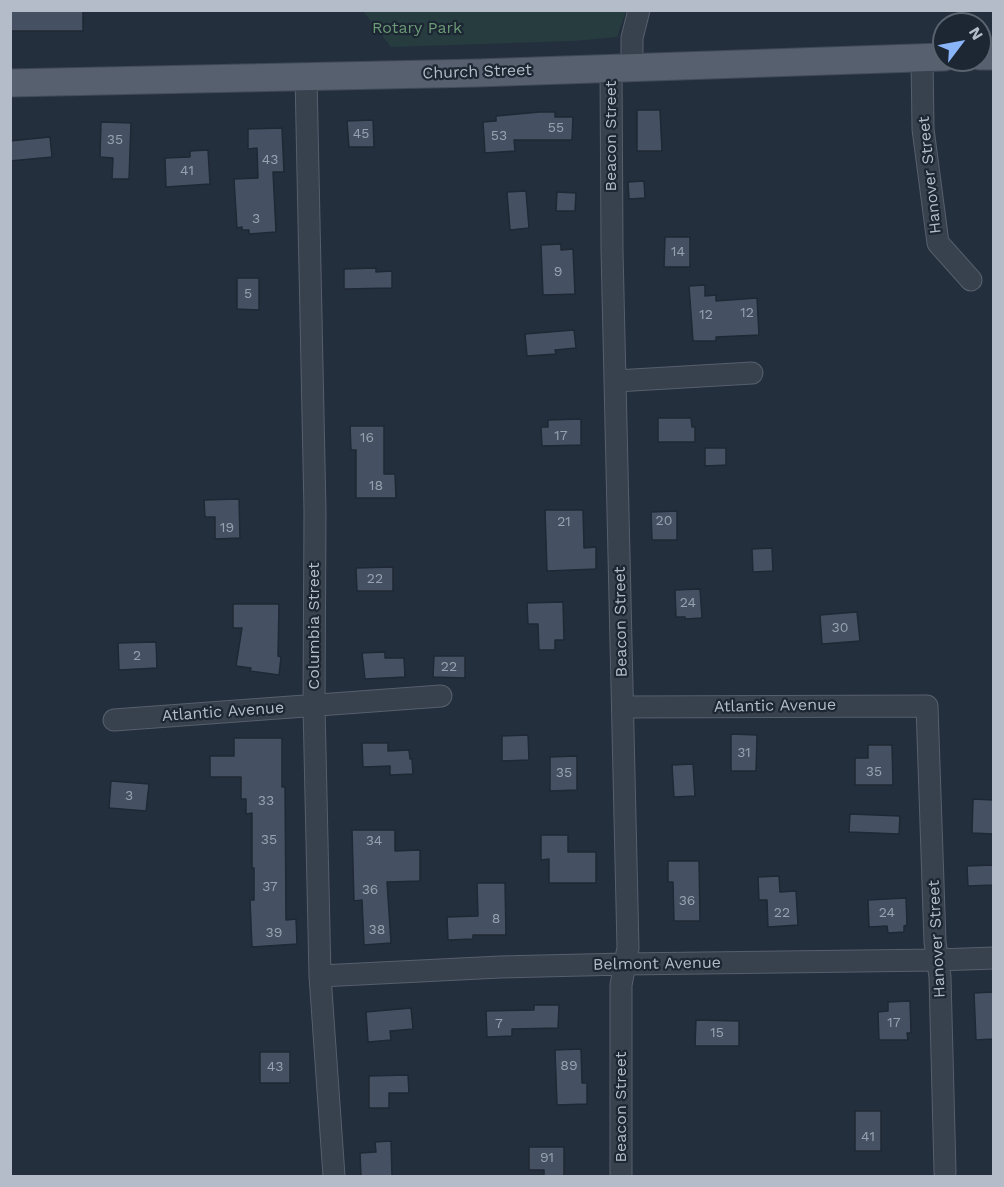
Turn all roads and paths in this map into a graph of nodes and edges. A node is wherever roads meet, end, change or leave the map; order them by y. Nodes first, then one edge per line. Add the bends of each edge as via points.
1 (639, 10) edge
2 (932, 57) edge
3 (932, 64) edge
4 (621, 67) junction
5 (306, 76) junction
6 (10, 83) edge
7 (971, 280) dead end
8 (752, 373) dead end
9 (616, 381) junction
10 (441, 696) dead end
11 (314, 706) junction
12 (927, 706) joint
13 (623, 707) junction
14 (114, 720) dead end
15 (993, 958) edge
16 (937, 960) junction
17 (625, 964) junction
18 (320, 976) junction
19 (945, 1172) dead end
20 (334, 1176) edge
21 (621, 1176) edge

1 - 4 street, Beacon Street
2 - 4 main road, Church Street
3 - 7 street, Hanover Street via 923,129 938,243
4 - 5 main road, Church Street
4 - 9 street, Beacon Street via 612,250
5 - 6 main road, Church Street
5 - 11 street, Columbia Street via 315,511
8 - 9 street
9 - 13 street, Beacon Street
10 - 11 street, Atlantic Avenue
11 - 14 street, Atlantic Avenue
11 - 18 street, Columbia Street
12 - 13 street, Atlantic Avenue
12 - 16 street, Hanover Street
13 - 17 street, Beacon Street via 628,948
15 - 16 street, Belmont Avenue
16 - 17 street, Belmont Avenue
16 - 19 street, Hanover Street
17 - 18 street, Belmont Avenue
17 - 21 street, Beacon Street via 621,985
18 - 20 street, Columbia Street

